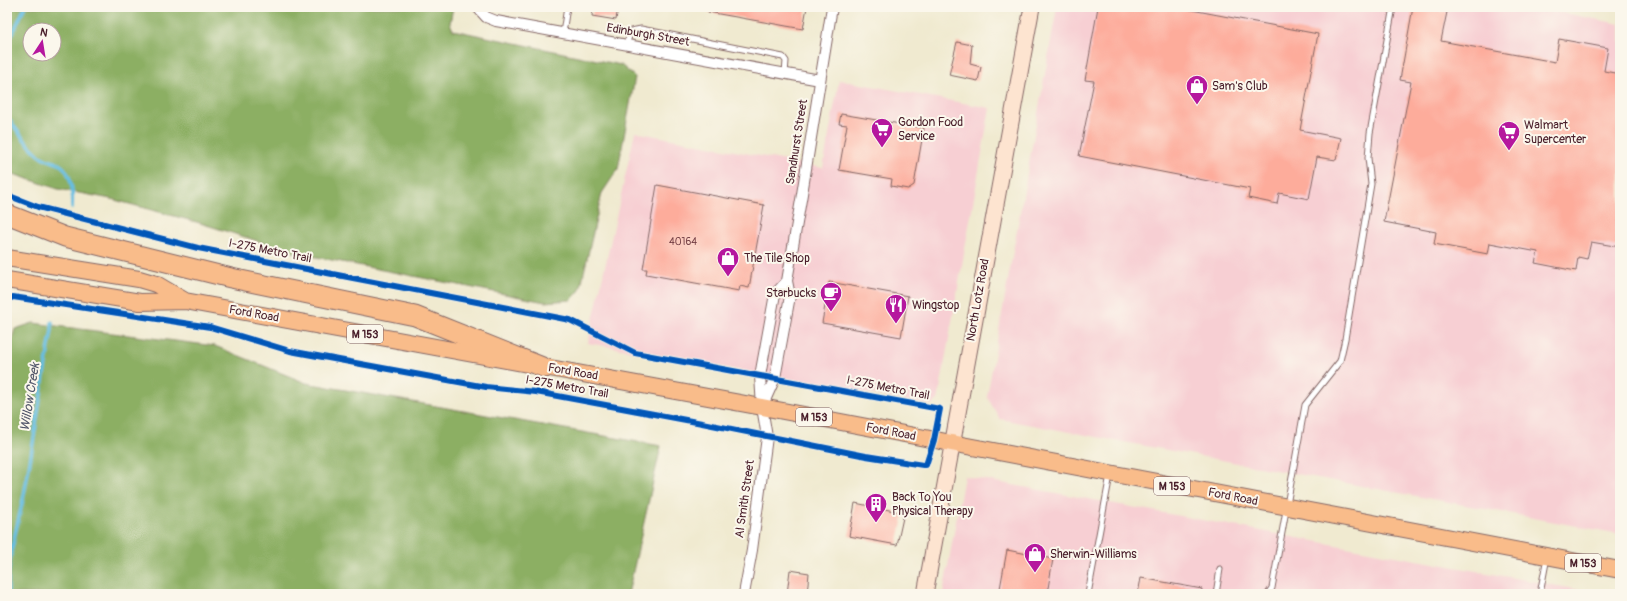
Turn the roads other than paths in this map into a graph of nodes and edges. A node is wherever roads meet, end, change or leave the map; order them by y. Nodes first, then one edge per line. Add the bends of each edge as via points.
1 (477, 7) edge
2 (567, 7) edge
3 (832, 7) edge
4 (1032, 7) edge
5 (1393, 7) edge
6 (563, 33) junction
7 (626, 45) junction
8 (785, 74) junction
9 (820, 80) junction
10 (7, 214) edge
11 (7, 258) edge
12 (7, 280) edge
13 (787, 281) junction
14 (185, 301) junction
15 (545, 368) junction
16 (762, 407) junction
17 (953, 444) junction
18 (1110, 474) junction
19 (1287, 507) junction
20 (1547, 556) junction
21 (1220, 569) dead end
22 (1620, 570) edge
23 (1272, 591) edge
24 (744, 594) edge
25 (925, 594) edge
26 (1088, 594) edge
27 (1216, 594) edge
28 (1268, 594) edge
29 (1540, 594) edge

1 - 6 street, Edinburgh Street via 486,17
2 - 6 lane
3 - 9 street, Sandhurst Street
4 - 17 street, North Lotz Road
5 - 19 lane via 1370,133 1370,184 1345,339 1340,361 1305,405
6 - 7 street, Edinburgh Street
7 - 8 street, Edinburgh Street
7 - 8 lane via 630,31 641,29 783,56 786,61
8 - 9 street, Edinburgh Street
9 - 13 street, Sandhurst Street
10 - 15 highway via 73,239 230,278 415,316
11 - 14 main road, Ford Road / M 153 via 139,279 156,284
12 - 14 main road, Ford Road / M 153 via 140,302
13 - 16 street, Sandhurst Street via 790,296 775,378
13 - 16 street, Sandhurst Street via 776,294 760,376
14 - 15 main road, Ford Road / M 153
15 - 16 main road, Ford Road / M 153
16 - 17 main road, Ford Road / M 153
16 - 24 street, Al Smith Street via 767,437
17 - 18 main road, Ford Road / M 153
17 - 25 street, North Lotz Road
18 - 19 main road, Ford Road / M 153
18 - 26 lane
19 - 20 main road, Ford Road / M 153
19 - 23 lane
20 - 22 main road, Ford Road / M 153
20 - 29 lane
21 - 27 lane
23 - 28 lane

